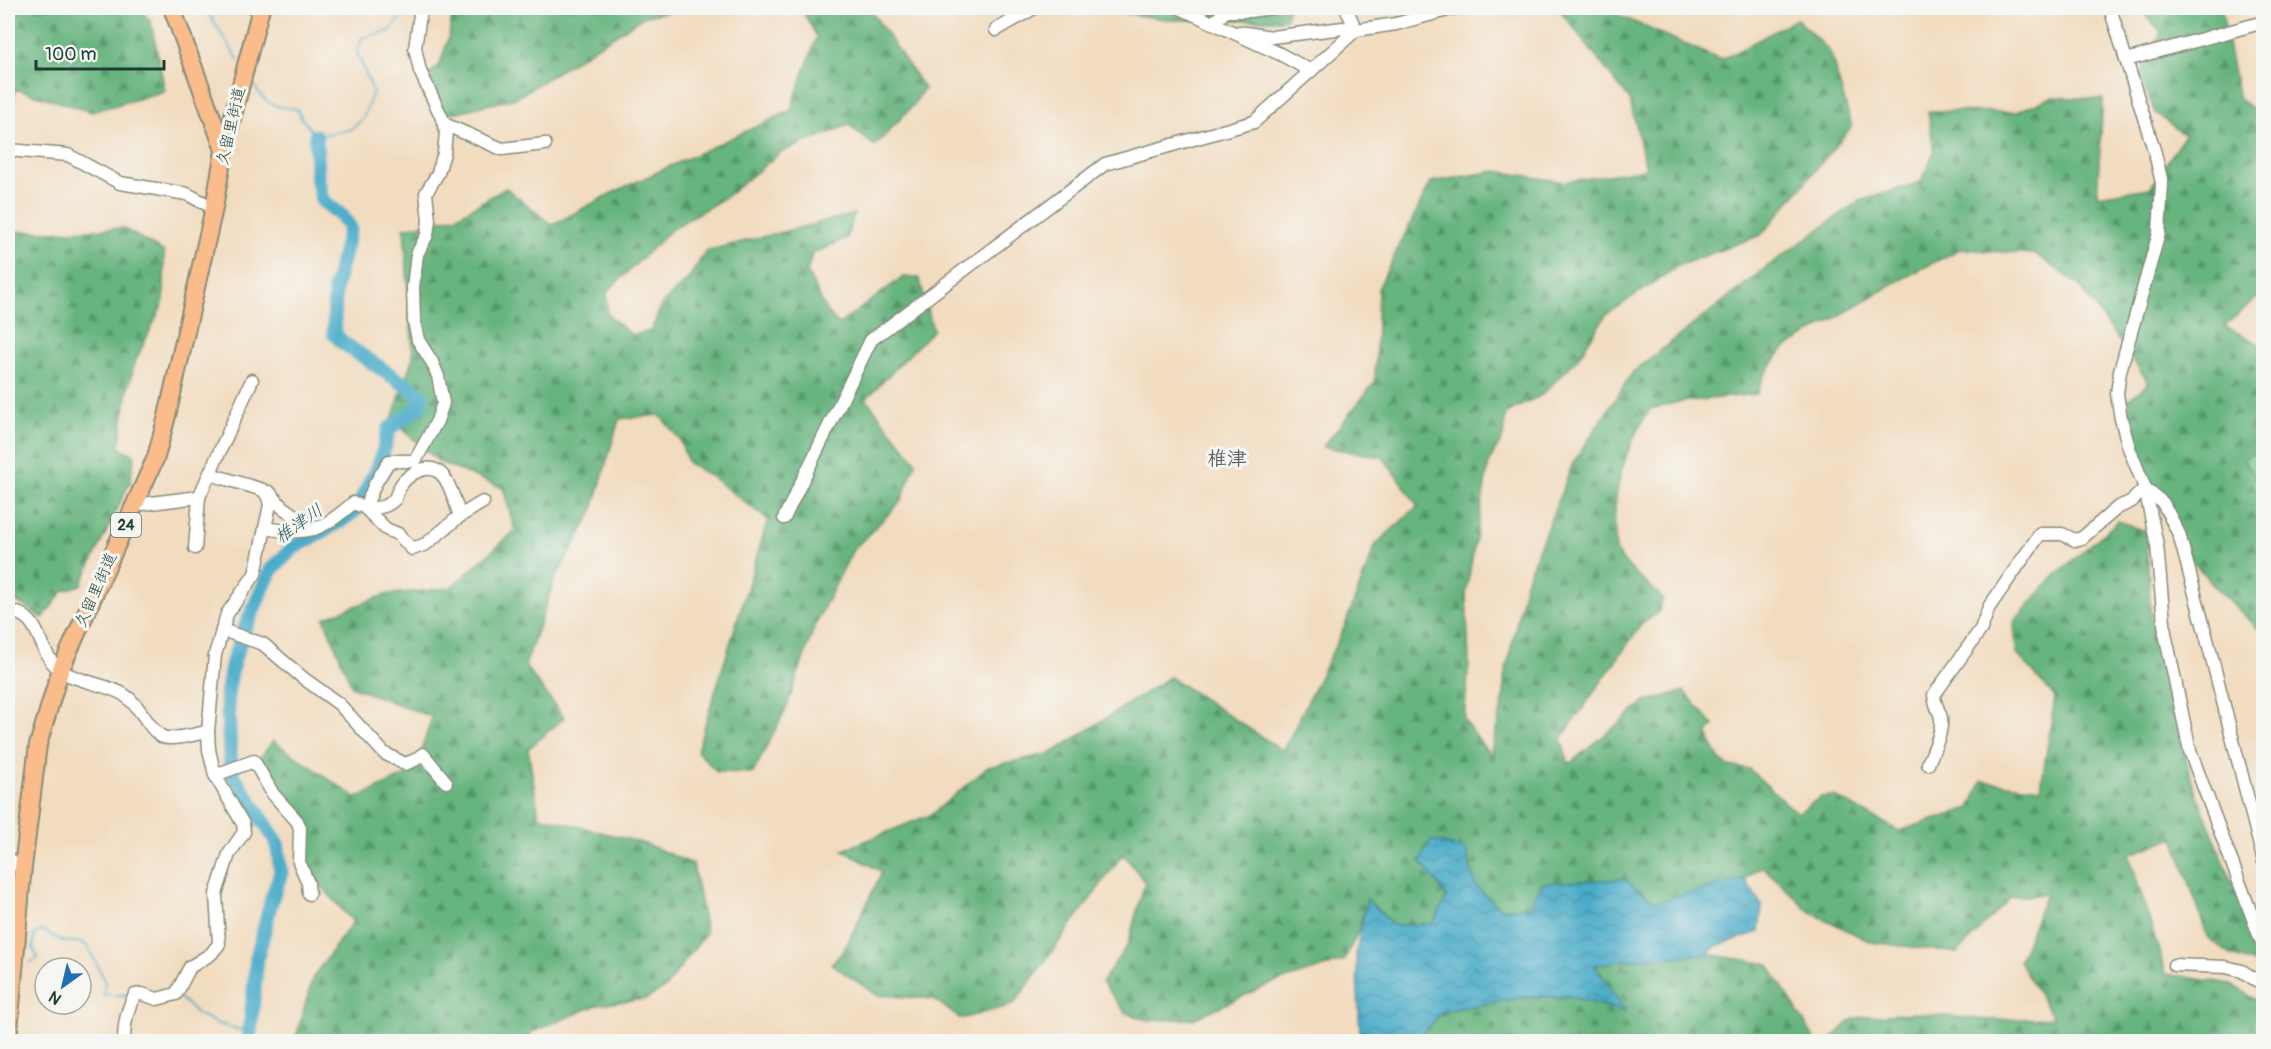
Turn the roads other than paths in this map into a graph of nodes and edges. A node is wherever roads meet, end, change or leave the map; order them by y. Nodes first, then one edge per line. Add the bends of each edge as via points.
1 (172, 8) edge
2 (261, 8) edge
3 (421, 8) edge
4 (1034, 8) edge
5 (1180, 8) edge
6 (1270, 8) edge
7 (1346, 8) edge
8 (1455, 8) edge
9 (2110, 8) edge
10 (1214, 22) junction
11 (2264, 22) edge
12 (996, 30) dead end
13 (1356, 30) junction
14 (1265, 41) junction
15 (2126, 60) junction
16 (1311, 71) junction
17 (444, 124) junction
18 (545, 144) dead end
19 (8, 150) edge
20 (224, 150) junction
21 (214, 208) junction
22 (252, 380) dead end
23 (210, 474) junction
24 (2145, 488) junction
25 (262, 490) junction
26 (199, 497) junction
27 (483, 502) dead end
28 (135, 505) junction
29 (364, 508) junction
30 (460, 516) junction
31 (784, 518) dead end
32 (266, 528) junction
33 (314, 529) junction
34 (195, 548) dead end
35 (8, 611) edge
36 (222, 630) junction
37 (60, 671) junction
38 (208, 732) junction
39 (1928, 764) dead end
40 (215, 775) junction
41 (446, 782) dead end
42 (8, 858) edge
43 (2264, 862) edge
44 (23, 870) junction
45 (309, 894) dead end
46 (2264, 948) edge
47 (12, 962) edge
48 (2174, 966) dead end
49 (2264, 979) edge
50 (8, 1041) edge
51 (124, 1041) edge

1 - 20 main road
2 - 20 main road, 久留里街道 / 24
3 - 17 street via 415,48 420,71
4 - 12 street
5 - 10 street
6 - 10 street via 1226,11
7 - 13 street
8 - 13 street
9 - 15 street
10 - 14 street
11 - 15 street
13 - 14 street via 1343,28
13 - 16 street
14 - 16 street
15 - 24 street via 2162,183 2159,233 2117,394 2129,448
16 - 31 street via 1254,122 1105,164 871,340
17 - 18 street via 502,149
17 - 29 street via 444,153 426,193 427,235 417,254 413,287 418,340 438,376 443,403 415,461 388,461
19 - 21 street via 69,155 120,183 187,194
20 - 21 main road, 久留里街道 / 24
21 - 28 main road, 久留里街道 / 24 via 167,416 156,457
22 - 23 street
23 - 25 street
23 - 26 street
24 - 39 street via 2082,538 2040,534 1934,695 1941,726
24 - 43 street via 2163,502 2179,534
24 - 46 street via 2157,545 2165,633 2190,751
25 - 32 street via 270,505
25 - 33 street via 270,492 282,507
26 - 28 street
26 - 34 street
27 - 30 street
28 - 37 main road, 久留里街道 / 24
29 - 30 street via 412,549 426,544
29 - 30 street via 391,504 408,476 435,468 443,473
29 - 33 street via 353,503 337,518
32 - 33 street via 289,533
32 - 36 street via 255,574 227,614
35 - 37 street via 23,615 32,623 48,658
36 - 38 street via 215,655
36 - 41 street via 263,644 339,704 384,753 405,764 423,754
37 - 38 street via 122,693 161,737
37 - 44 main road, 久留里街道 / 24 via 38,744
38 - 40 street
40 - 45 street via 254,761 273,794 300,828 299,862
40 - 51 street via 244,832 229,854 216,894 219,944 190,967 176,994 157,999 135,995 124,1022
42 - 44 street
44 - 47 main road, 久留里街道 / 24
47 - 50 main road, 久留里街道 / 24
48 - 49 street via 2226,967 2256,980

